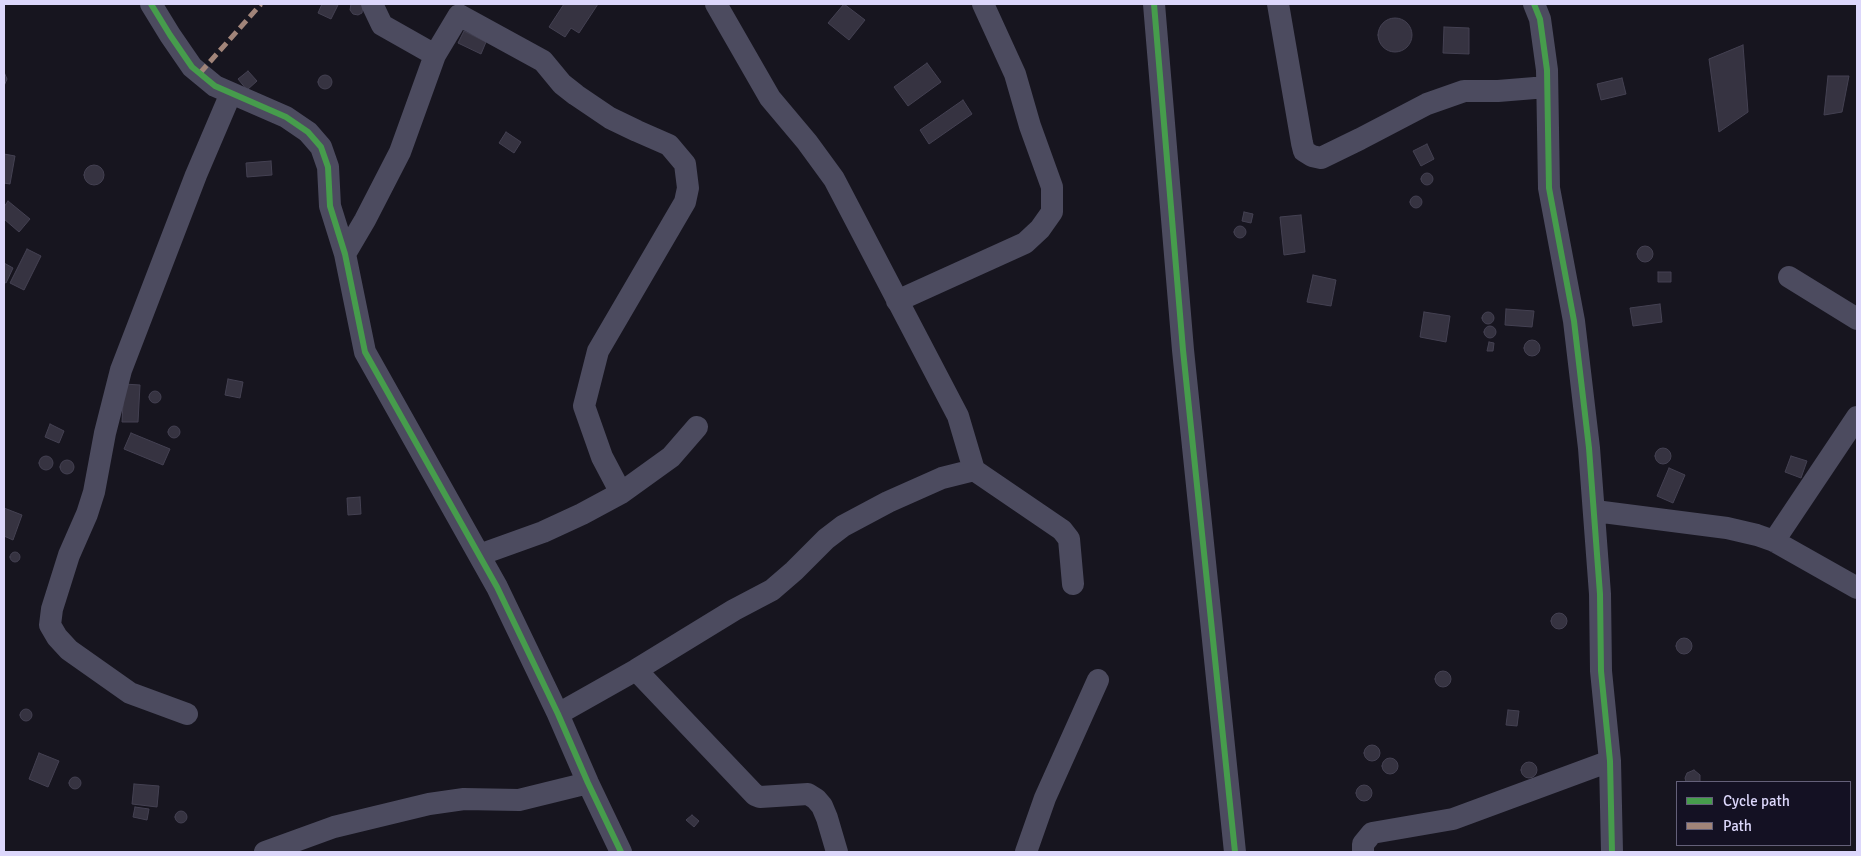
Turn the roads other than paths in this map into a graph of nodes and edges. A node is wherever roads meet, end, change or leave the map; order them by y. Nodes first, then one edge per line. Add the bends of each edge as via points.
1 (151, 4) edge
2 (372, 4) edge
3 (716, 4) edge
4 (983, 4) edge
5 (1154, 4) edge
6 (1278, 4) edge
7 (1534, 4) edge
8 (435, 55) junction
9 (1547, 87) junction
10 (231, 93) junction
11 (345, 254) junction
12 (1789, 277) dead end
13 (897, 301) junction
14 (1857, 319) edge
15 (1857, 417) edge
16 (697, 427) dead end
17 (974, 470) junction
18 (621, 493) junction
19 (1594, 511) junction
20 (1774, 541) junction
21 (479, 555) junction
22 (1073, 584) dead end
23 (1857, 588) edge
24 (636, 670) junction
25 (1098, 680) dead end
26 (187, 714) dead end
27 (558, 714) junction
28 (1610, 761) junction
29 (588, 783) junction
30 (265, 852) edge
31 (621, 852) edge
32 (837, 852) edge
33 (1026, 852) edge
34 (1235, 852) edge
35 (1363, 852) edge
36 (1612, 852) edge

1 - 10 street via 192,67 215,86
2 - 8 street via 382,25
3 - 13 street via 770,98 834,179
4 - 13 street via 1015,74 1052,187 1052,212 1026,243
5 - 34 street via 1183,350
6 - 9 street via 1302,143 1304,151 1312,156 1321,158 1427,104 1464,91
7 - 9 street via 1540,19
8 - 11 street via 400,152
8 - 18 street via 459,15 543,61 576,95 610,118 669,145 685,164 688,188 685,202 598,351 584,406 602,457
9 - 19 street via 1549,188 1574,322
10 - 11 street via 286,117 308,132 321,147 328,167 330,206
10 - 26 street via 121,370 88,514 69,556 50,625 69,650 114,683 130,693
11 - 21 street via 366,352
12 - 14 street
13 - 17 street via 958,416
15 - 20 street
16 - 18 street via 671,456
17 - 22 street via 1062,530 1069,539
17 - 24 street via 933,482 843,526 772,590
18 - 21 street via 543,532
19 - 20 street via 1727,528
19 - 28 street via 1601,610 1601,671
20 - 23 street
21 - 27 street
24 - 27 street
24 - 32 street via 755,796 808,794 816,799 827,818
25 - 33 street via 1045,798
27 - 29 street
28 - 35 street via 1453,819 1372,833 1363,844
28 - 36 street
29 - 30 street via 519,800 464,799 420,806 334,827
29 - 31 street

